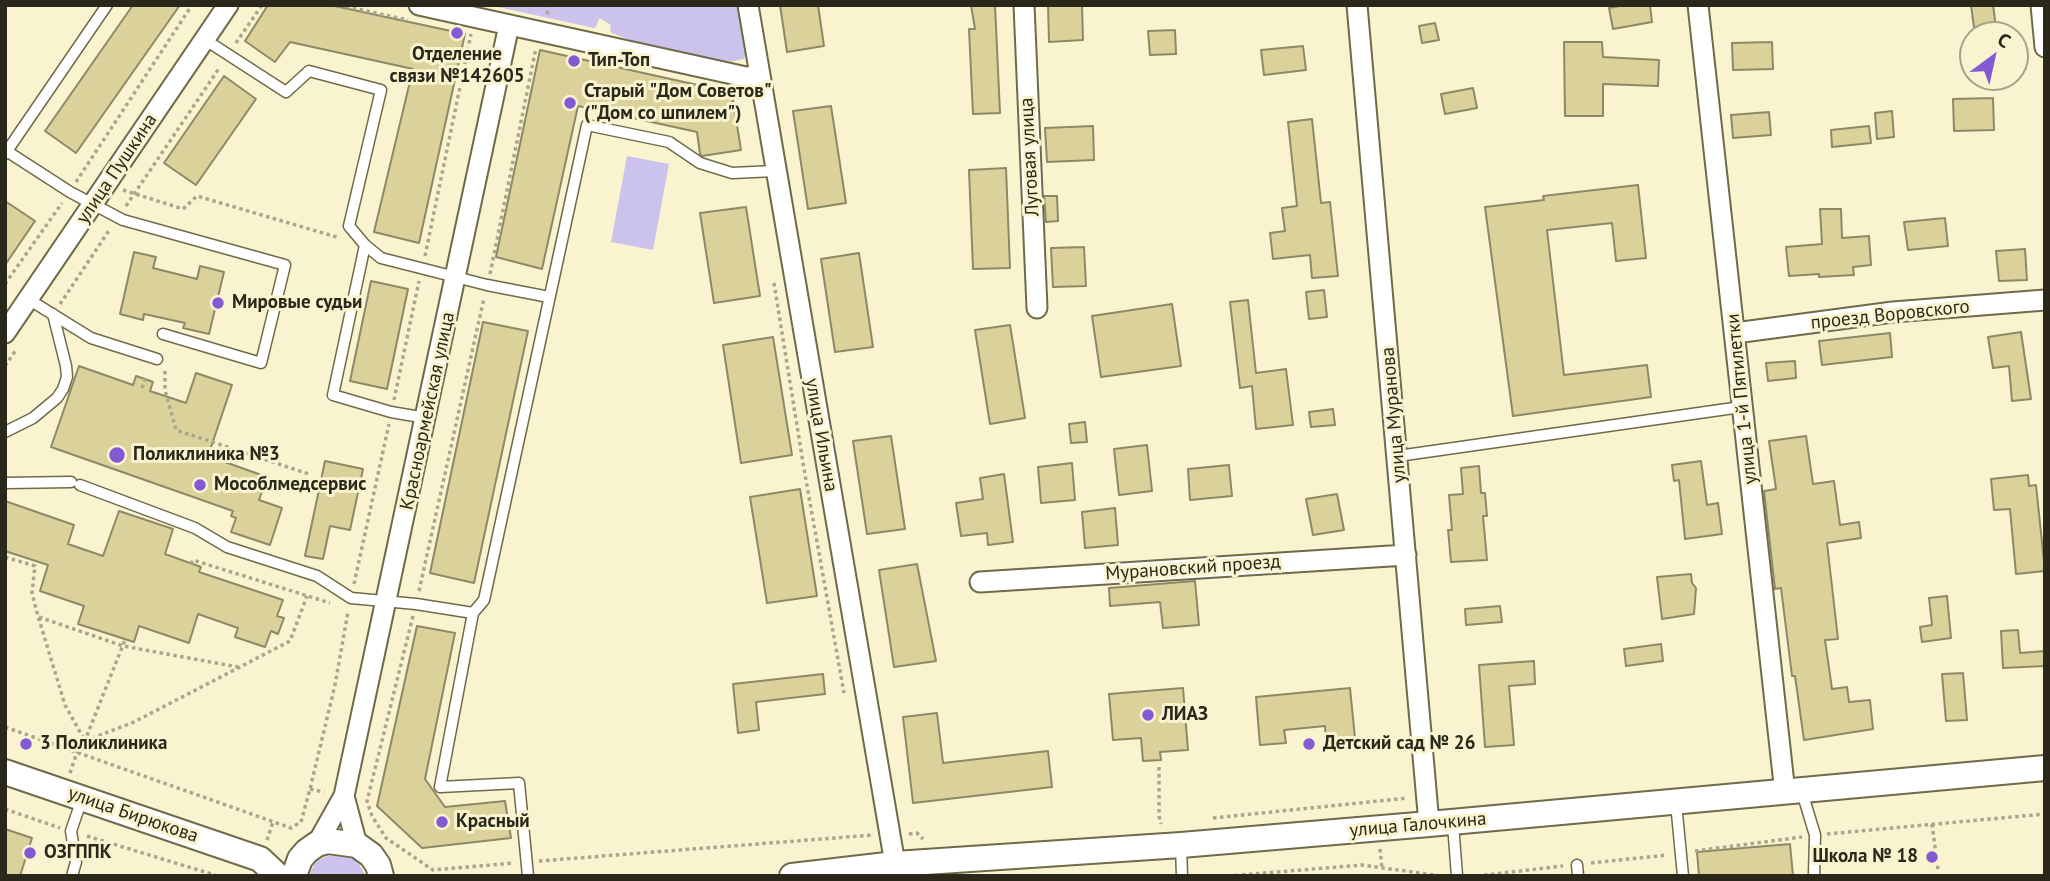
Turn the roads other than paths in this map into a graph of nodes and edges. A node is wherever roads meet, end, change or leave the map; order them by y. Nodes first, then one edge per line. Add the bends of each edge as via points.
1 (107, 5) edge
2 (228, 5) edge
3 (419, 5) edge
4 (748, 5) edge
5 (1024, 5) edge
6 (1357, 5) edge
7 (1698, 5) edge
8 (2041, 5) edge
9 (509, 25) junction
10 (204, 39) junction
11 (2045, 47) edge
12 (759, 76) junction
13 (6, 152) edge
14 (775, 171) junction
15 (93, 205) junction
16 (365, 245) junction
17 (457, 276) junction
18 (550, 297) junction
19 (28, 299) junction
20 (2045, 300) edge
21 (1037, 308) dead end
22 (53, 314) junction
23 (5, 333) edge
24 (1735, 333) junction
25 (163, 334) dead end
26 (161, 362) road end
27 (1741, 407) junction
28 (426, 418) junction
29 (5, 432) edge
30 (1398, 456) junction
31 (5, 483) edge
32 (1406, 555) junction
33 (980, 582) dead end
34 (387, 601) junction
35 (472, 613) junction
36 (2045, 768) edge
37 (5, 772) edge
38 (1793, 792) junction
39 (73, 795) junction
40 (344, 796) junction
41 (1676, 802) junction
42 (1441, 823) junction
43 (357, 845) junction
44 (1172, 846) junction
45 (312, 848) junction
46 (895, 864) junction
47 (269, 867) edge
48 (383, 872) edge
49 (72, 876) edge
50 (294, 876) edge
51 (528, 876) edge
52 (792, 876) edge
53 (1182, 876) edge
54 (1457, 876) edge
55 (1683, 876) edge
56 (1814, 876) edge

1 - 13 lane
2 - 10 street, улица Пушкина
3 - 9 street
4 - 12 street, улица Ильина
5 - 21 street, Луговая улица
6 - 30 street, улица Муранова
7 - 24 street, улица 1-й Пятилетки
8 - 11 street
9 - 12 street via 746,77
9 - 17 street, Красноармейская улица
10 - 15 street, улица Пушкина
10 - 16 lane via 286,92 309,71 380,90 349,226
12 - 14 street, улица Ильина
13 - 15 lane
14 - 18 lane via 732,173 700,163 669,142 587,125
14 - 46 street, улица Ильина
15 - 19 street, улица Пушкина
15 - 25 lane via 118,218 285,265 261,363
16 - 17 lane via 381,258
16 - 28 lane via 333,395
17 - 18 lane
17 - 28 street, Красноармейская улица
18 - 35 lane via 484,600
19 - 22 lane
19 - 23 street, улица Пушкина
20 - 24 street, проезд Воровского via 1893,312
22 - 26 lane via 92,338
22 - 29 lane via 66,366 63,388 33,418
24 - 27 street, улица 1-й Пятилетки
27 - 30 lane
27 - 38 street, улица 1-й Пятилетки
28 - 34 street, Красноармейская улица
30 - 32 street, улица Муранова
31 - 34 lane via 76,484 195,528 227,547 317,576 351,598
32 - 33 street, Мурановский проезд
32 - 42 street, улица Муранова
34 - 35 lane
34 - 40 street, Красноармейская улица
35 - 51 lane via 440,787 519,783
36 - 38 street, улица Галочкина
37 - 39 street, улица Бирюкова
38 - 41 street, улица Галочкина
38 - 56 lane via 1815,835
39 - 47 street, улица Бирюкова
39 - 49 lane via 71,831 76,862
40 - 43 street
40 - 45 street
41 - 42 street, улица Галочкина
41 - 55 lane
42 - 44 street, улица Галочкина
42 - 54 lane
43 - 45 street via 328,841
43 - 48 street
44 - 46 street, улица Галочкина via 998,862
44 - 53 lane
45 - 47 street
45 - 50 street via 300,859
46 - 52 street, улица Галочкина

